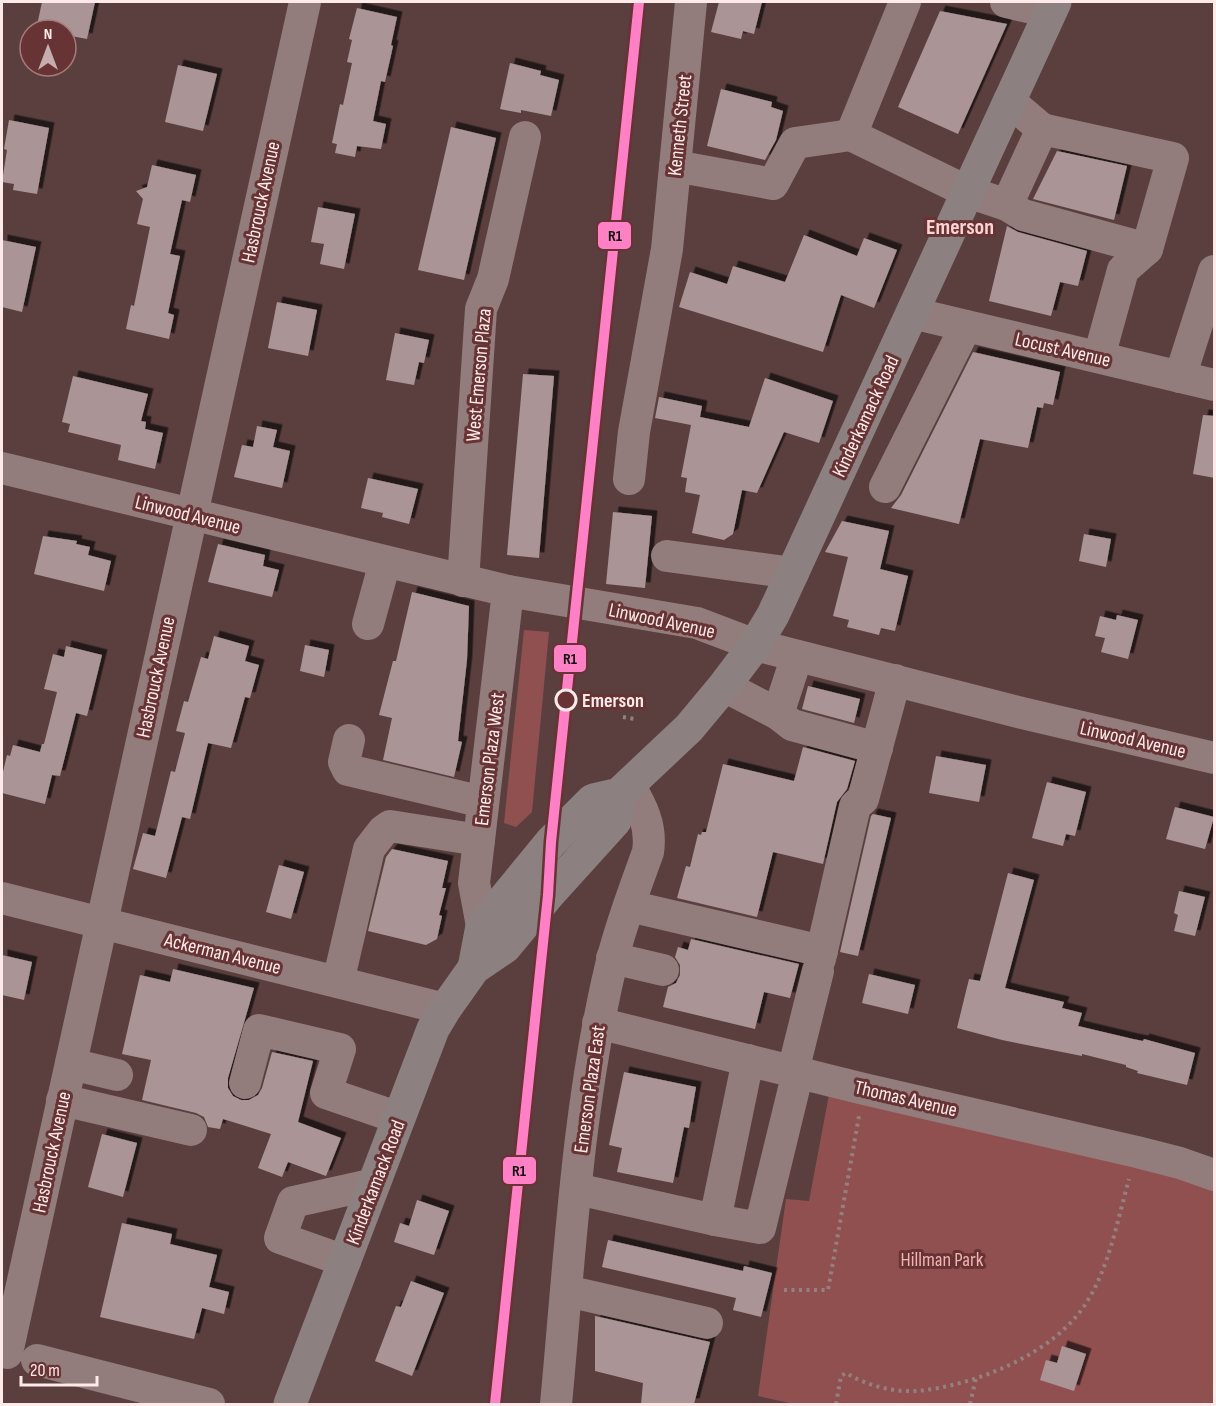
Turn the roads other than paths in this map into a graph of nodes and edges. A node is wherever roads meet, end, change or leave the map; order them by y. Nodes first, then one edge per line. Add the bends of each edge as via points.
1 (305, 2) edge
2 (692, 2) edge
3 (905, 2) edge
4 (1006, 2) edge
5 (1052, 7) edge
6 (1009, 101) junction
7 (1042, 129) junction
8 (851, 135) junction
9 (525, 137) dead end
10 (675, 166) junction
11 (968, 192) junction
12 (1007, 205) junction
13 (1147, 249) junction
14 (1215, 271) edge
15 (912, 313) junction
16 (966, 326) junction
17 (1099, 357) junction
18 (1180, 377) junction
19 (1215, 385) edge
20 (2, 468) edge
21 (629, 479) dead end
22 (885, 488) dead end
23 (191, 515) junction
24 (667, 556) dead end
25 (385, 562) junction
26 (793, 573) junction
27 (463, 581) junction
28 (508, 591) junction
29 (368, 624) dead end
30 (755, 645) junction
31 (797, 656) junction
32 (895, 680) junction
33 (724, 686) junction
34 (778, 714) junction
35 (349, 740) dead end
36 (877, 748) junction
37 (1215, 758) edge
38 (624, 790) junction
39 (483, 802) junction
40 (479, 840) junction
41 (2, 898) edge
42 (629, 906) junction
43 (101, 923) junction
44 (483, 926) junction
45 (612, 958) junction
46 (820, 960) junction
47 (474, 968) junction
48 (663, 970) dead end
49 (338, 982) junction
50 (445, 1009) junction
51 (598, 1023) junction
52 (748, 1060) junction
53 (71, 1064) junction
54 (795, 1072) junction
55 (117, 1075) dead end
56 (245, 1083) dead end
57 (62, 1100) junction
58 (399, 1118) junction
59 (191, 1130) dead end
60 (1215, 1175) edge
61 (374, 1184) junction
62 (577, 1189) junction
63 (715, 1220) junction
64 (345, 1261) junction
65 (567, 1291) junction
66 (707, 1323) dead end
67 (7, 1353) dead end
68 (37, 1360) dead end
69 (209, 1404) edge
70 (290, 1404) edge
71 (556, 1404) edge

1 - 23 street, Hasbrouck Avenue
2 - 10 street, Kenneth Street
3 - 8 street
4 - 5 street
5 - 6 main road, Kinderkamack Road
6 - 7 street
6 - 11 main road, Kinderkamack Road
7 - 12 street
7 - 13 street via 1173,158
8 - 10 street via 795,142 773,184
8 - 11 street
9 - 27 street, West Emerson Plaza via 493,279 481,309
10 - 21 street, Kenneth Street via 667,249
11 - 12 street
11 - 15 main road, Kinderkamack Road
12 - 13 street via 1023,215
13 - 17 street via 1123,270
14 - 18 street
15 - 16 street, Locust Avenue
15 - 26 main road, Kinderkamack Road
16 - 17 street, Locust Avenue
16 - 22 street
17 - 18 street, Locust Avenue
18 - 19 street, Locust Avenue
20 - 23 street, Linwood Avenue
23 - 25 street, Linwood Avenue
23 - 43 street, Hasbrouck Avenue
24 - 26 street
25 - 27 street, Linwood Avenue
25 - 29 street
26 - 30 main road, Kinderkamack Road
27 - 28 street, Linwood Avenue
28 - 30 street, Linwood Avenue via 697,623
28 - 39 street, Emerson Plaza West
30 - 31 street, Linwood Avenue
30 - 33 main road, Kinderkamack Road
31 - 32 street, Linwood Avenue
31 - 34 street
32 - 36 street
32 - 37 street, Linwood Avenue
33 - 34 street
33 - 38 main road, Kinderkamack Road via 689,728
34 - 36 street via 792,724
35 - 39 street via 344,762 348,770
36 - 46 street via 863,799 855,806
38 - 42 street, Emerson Plaza East via 643,808 650,840
38 - 44 main road, Kinderkamack Road via 593,800 551,842
38 - 47 main road, Kinderkamack Road via 615,821 505,948
39 - 40 street, Emerson Plaza West
40 - 44 street, Emerson Plaza West via 474,883
40 - 49 street via 390,826 383,831 369,849
41 - 43 street, Ackerman Avenue
42 - 45 street, Emerson Plaza East
42 - 46 street
43 - 49 street, Ackerman Avenue
43 - 53 street, Hasbrouck Avenue
44 - 47 main road, Kinderkamack Road
45 - 48 street
45 - 51 street, Emerson Plaza East
46 - 54 street
47 - 50 main road, Kinderkamack Road
49 - 50 street, Ackerman Avenue
50 - 58 main road, Kinderkamack Road via 433,1029
51 - 52 street, Thomas Avenue
51 - 62 street, Emerson Plaza East
52 - 54 street, Thomas Avenue
52 - 63 street
53 - 55 street
53 - 57 street, Hasbrouck Avenue
54 - 60 street, Thomas Avenue via 1137,1152
54 - 63 street via 760,1228
56 - 58 street via 259,1030 340,1049 326,1093
57 - 59 street
57 - 67 street, Hasbrouck Avenue
58 - 61 main road, Kinderkamack Road
61 - 64 main road, Kinderkamack Road
61 - 64 street via 293,1202 280,1238
62 - 63 street
62 - 65 street, Emerson Plaza East
64 - 70 main road, Kinderkamack Road
65 - 66 street
65 - 71 street, Emerson Plaza East
68 - 69 street

